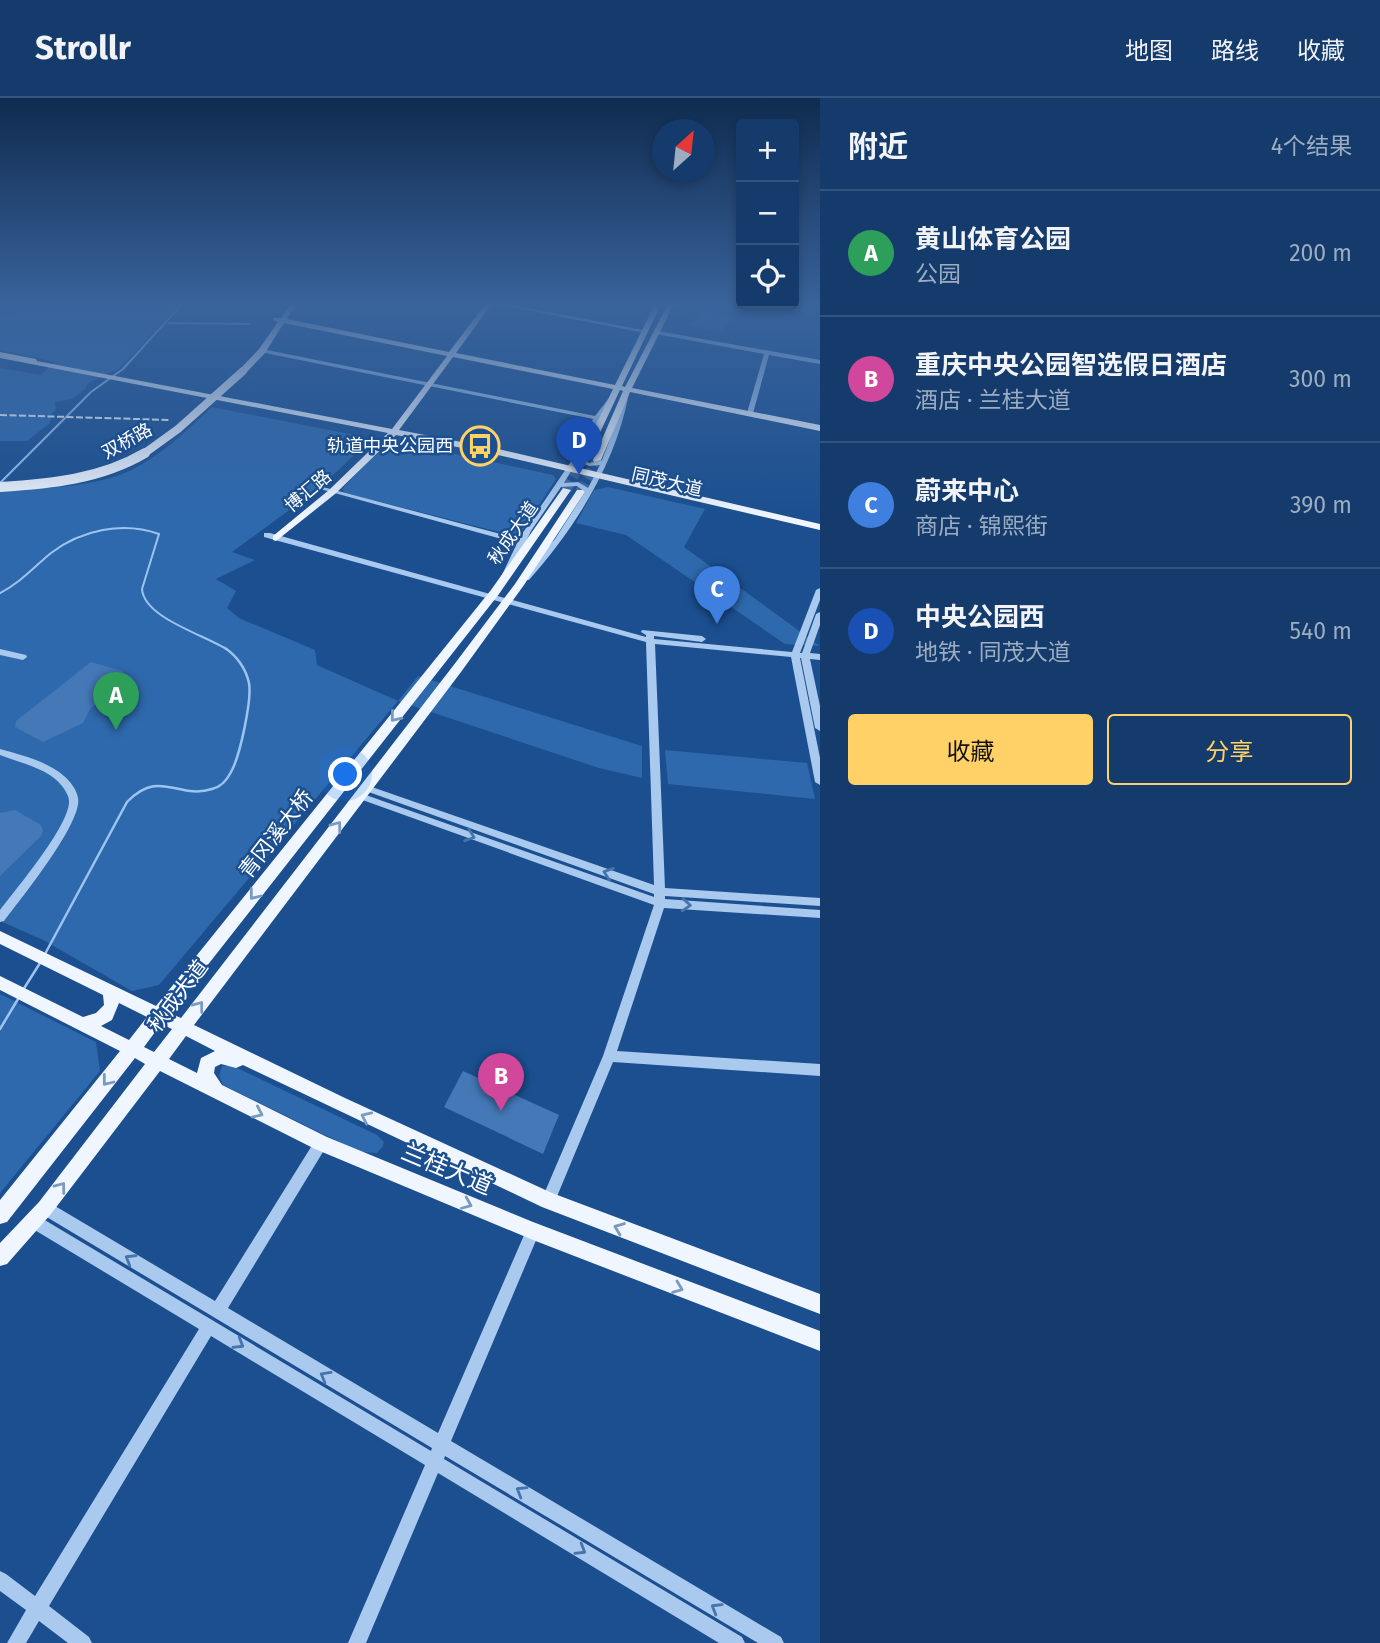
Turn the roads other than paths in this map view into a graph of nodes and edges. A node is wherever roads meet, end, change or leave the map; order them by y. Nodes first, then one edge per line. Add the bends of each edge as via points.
1 (57, 374) edge
2 (91, 374) edge
3 (235, 374) edge
4 (376, 374) edge
5 (432, 374) edge
6 (549, 374) edge
7 (624, 374) edge
8 (636, 374) edge
9 (761, 374) edge
10 (425, 384) junction
11 (617, 389) junction
12 (628, 390) junction
13 (222, 402) junction
14 (750, 412) junction
15 (597, 418) junction
16 (820, 426) edge
17 (387, 434) junction
18 (581, 457) junction
19 (600, 461) junction
20 (567, 471) junction
21 (596, 478) junction
22 (0, 484) edge
23 (562, 487) junction
24 (323, 489) junction
25 (332, 492) junction
26 (584, 492) junction
27 (820, 527) edge
28 (820, 533) edge
29 (274, 534) junction
30 (524, 536) junction
31 (503, 581) junction
32 (820, 590) edge
33 (493, 595) junction
34 (508, 599) junction
35 (820, 614) edge
36 (650, 637) junction
37 (820, 650) edge
38 (0, 652) edge
39 (801, 652) junction
40 (23, 657) dead end
41 (820, 657) edge
42 (438, 664) joint
43 (820, 729) edge
44 (0, 752) edge
45 (820, 782) edge
46 (363, 792) junction
47 (660, 897) junction
48 (820, 902) edge
49 (820, 914) edge
50 (0, 918) edge
51 (226, 932) joint
52 (2, 938) edge
53 (0, 983) edge
54 (110, 991) junction
55 (160, 1016) junction
56 (74, 1020) junction
57 (183, 1027) junction
58 (132, 1050) junction
59 (608, 1056) junction
60 (156, 1062) junction
61 (820, 1070) edge
62 (220, 1095) junction
63 (325, 1096) junction
64 (321, 1143) junction
65 (548, 1201) junction
66 (45, 1208) junction
67 (0, 1215) edge
68 (33, 1221) junction
69 (533, 1231) junction
70 (0, 1257) edge
71 (820, 1304) edge
72 (213, 1319) junction
73 (820, 1341) edge
74 (441, 1443) junction
75 (433, 1462) junction
76 (0, 1580) edge
77 (37, 1608) junction
78 (16, 1643) edge
79 (83, 1643) edge
80 (357, 1643) edge
81 (736, 1643) edge
82 (775, 1643) edge

1 - 13 main road
2 - 13 main road
3 - 22 main road, 双桥路, bridge via 163,440 119,467 67,481
4 - 10 street
5 - 10 main road, 博汇路
6 - 11 main road
7 - 11 main road
8 - 12 main road
9 - 14 street
10 - 15 street
10 - 17 main road, 博汇路
11 - 12 main road
11 - 15 street
11 - 18 main road
12 - 14 main road
12 - 19 main road
13 - 17 main road, 同茂大道
14 - 16 main road
15 - 18 street
17 - 20 main road, 同茂大道
17 - 24 main road, 博汇路
17 - 25 main road, 博汇路
18 - 19 street via 584,464
18 - 20 street
19 - 21 street
20 - 21 main road, 同茂大道
20 - 23 street
21 - 26 street
21 - 27 main road, 同茂大道
21 - 28 main road, 同茂大道
23 - 26 street via 578,484
23 - 30 street
23 - 31 main road, 秋成大道
24 - 25 street
24 - 29 main road, 博汇路
25 - 29 main road, 博汇路
25 - 30 street via 512,538
26 - 34 main road, 秋成大道
29 - 33 street
30 - 31 street
31 - 33 main road, 秋成大道
32 - 39 street
33 - 34 street
33 - 42 main road, 秋成大道
34 - 36 street
34 - 46 main road, 秋成大道
35 - 39 street
36 - 39 street
36 - 47 street
37 - 39 street
38 - 40 street
39 - 41 street
39 - 43 street
39 - 45 street
42 -> 51 main road, 青冈溪大桥
44 - 50 street via 55,775 67,785 74,800 57,838
46 - 47 street
57 -> 46 main road, 秋成大道
47 - 48 street
47 -> 49 street
47 - 59 street
51 - 55 main road, 秋成大道
52 - 54 main road, 兰桂大道
53 - 56 main road, 兰桂大道
54 - 55 main road, 兰桂大道
54 - 56 main road via 111,1010 95,1022
55 - 57 main road, 兰桂大道
55 - 58 main road, 秋成大道
56 - 58 main road, 兰桂大道
57 - 60 main road, 秋成大道
57 - 63 main road, 兰桂大道
58 - 60 main road, 兰桂大道
58 -> 67 main road, 秋成大道
59 - 61 street
59 - 65 street
60 - 62 main road, 兰桂大道
66 -> 60 main road, 秋成大道
62 - 63 main road via 205,1070 211,1059 220,1056
62 -> 64 main road, 兰桂大道
65 -> 63 main road, 兰桂大道
64 -> 69 main road, 兰桂大道
64 - 72 street
71 -> 65 main road, 兰桂大道
66 - 68 main road, 秋成大道
72 -> 66 street
68 - 70 main road, 秋成大道
68 - 72 street
69 -> 73 main road, 兰桂大道
69 - 74 street
74 -> 72 street
72 -> 75 street
72 - 77 street
74 - 75 street
82 -> 74 street
75 - 80 street
75 -> 81 street
76 - 77 street
77 - 78 street
77 - 79 street

